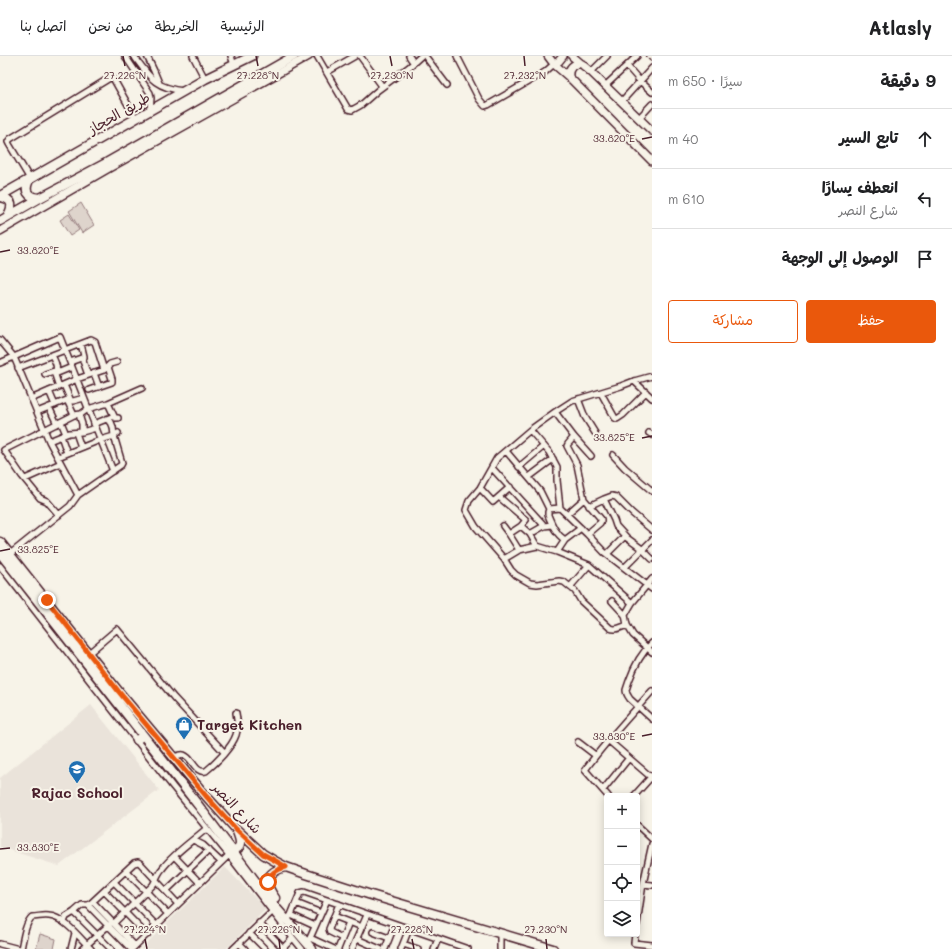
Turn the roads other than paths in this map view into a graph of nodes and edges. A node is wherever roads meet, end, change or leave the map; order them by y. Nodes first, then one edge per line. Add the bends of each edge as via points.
1 (125, 56) edge
2 (134, 56) edge
3 (147, 56) edge
4 (193, 56) edge
5 (231, 56) edge
6 (252, 56) edge
7 (294, 56) edge
8 (309, 56) edge
9 (317, 56) edge
10 (355, 56) edge
11 (360, 56) edge
12 (409, 56) edge
13 (421, 56) edge
14 (425, 56) edge
15 (457, 56) edge
16 (548, 56) edge
17 (563, 56) edge
18 (573, 56) edge
19 (607, 56) edge
20 (637, 56) edge
21 (414, 62) junction
22 (234, 64) junction
23 (554, 64) junction
24 (582, 64) junction
25 (627, 66) junction
26 (652, 68) edge
27 (327, 72) junction
28 (591, 72) junction
29 (569, 77) junction
30 (206, 79) junction
31 (251, 81) junction
32 (640, 81) junction
33 (159, 84) junction
34 (447, 85) dead end
35 (382, 86) junction
36 (605, 86) junction
37 (185, 91) junction
38 (247, 91) junction
39 (652, 92) edge
40 (622, 101) junction
41 (652, 104) edge
42 (150, 110) junction
43 (639, 118) junction
44 (136, 119) junction
45 (652, 131) edge
46 (652, 161) edge
47 (29, 179) junction
48 (0, 196) edge
49 (40, 198) junction
50 (4, 219) edge
51 (0, 231) edge
52 (0, 340) edge
53 (80, 344) junction
54 (65, 350) junction
55 (52, 355) junction
56 (14, 357) junction
57 (84, 357) junction
58 (117, 362) dead end
59 (0, 363) edge
60 (71, 365) junction
61 (18, 368) junction
62 (106, 368) junction
63 (56, 372) junction
64 (94, 373) junction
65 (45, 374) dead end
66 (88, 375) junction
67 (652, 376) edge
68 (77, 379) junction
69 (634, 381) junction
70 (62, 386) junction
71 (99, 387) junction
72 (142, 388) dead end
73 (89, 390) dead end
74 (49, 391) junction
75 (646, 392) junction
76 (601, 393) junction
77 (84, 398) junction
78 (652, 398) edge
79 (31, 399) junction
80 (578, 399) junction
81 (69, 400) junction
82 (108, 403) junction
83 (52, 406) junction
84 (88, 409) junction
85 (37, 412) junction
86 (555, 412) junction
87 (81, 414) junction
88 (74, 415) junction
89 (106, 419) junction
90 (59, 423) junction
91 (95, 426) junction
92 (45, 430) junction
93 (530, 430) junction
94 (82, 432) junction
95 (76, 433) junction
96 (595, 433) dead end
97 (116, 434) junction
98 (63, 435) junction
99 (574, 437) junction
100 (100, 440) junction
101 (49, 441) junction
102 (544, 446) junction
103 (81, 447) junction
104 (506, 451) junction
105 (67, 453) junction
106 (613, 455) dead end
107 (591, 456) dead end
108 (58, 457) junction
109 (553, 459) junction
110 (61, 463) junction
111 (519, 467) junction
112 (492, 468) junction
113 (113, 472) junction
114 (529, 477) junction
115 (25, 479) junction
116 (510, 487) junction
117 (480, 488) junction
118 (652, 491) edge
119 (78, 495) junction
120 (498, 497) junction
121 (584, 499) junction
122 (604, 499) junction
123 (589, 506) junction
124 (560, 508) junction
125 (549, 509) junction
126 (567, 514) junction
127 (59, 515) junction
128 (552, 525) junction
129 (503, 526) dead end
130 (521, 526) junction
131 (544, 526) junction
132 (581, 528) junction
133 (652, 530) edge
134 (509, 534) junction
135 (530, 534) junction
136 (587, 534) junction
137 (625, 536) junction
138 (565, 540) junction
139 (652, 540) edge
140 (0, 542) edge
141 (537, 546) junction
142 (642, 549) junction
143 (519, 550) junction
144 (557, 552) junction
145 (0, 553) edge
146 (10, 554) junction
147 (607, 554) junction
148 (504, 559) junction
149 (652, 559) edge
150 (589, 565) junction
151 (0, 566) edge
152 (624, 567) junction
153 (652, 579) edge
154 (646, 585) junction
155 (570, 587) junction
156 (652, 589) edge
157 (612, 601) dead end
158 (632, 604) junction
159 (625, 615) junction
160 (627, 626) junction
161 (59, 635) junction
162 (650, 645) edge
163 (652, 652) edge
164 (89, 653) junction
165 (652, 691) edge
166 (638, 706) junction
167 (236, 713) dead end
168 (652, 719) edge
169 (140, 737) junction
170 (608, 740) junction
171 (578, 742) dead end
172 (224, 752) junction
173 (595, 755) junction
174 (174, 757) junction
175 (629, 758) junction
176 (652, 777) edge
177 (603, 790) junction
178 (606, 793) edge
179 (637, 793) edge
180 (235, 828) junction
181 (640, 828) edge
182 (206, 829) junction
183 (652, 839) edge
184 (193, 840) junction
185 (652, 844) edge
186 (209, 850) junction
187 (230, 853) junction
188 (174, 856) junction
189 (221, 862) junction
190 (286, 867) junction
191 (188, 870) junction
192 (126, 871) junction
193 (156, 880) junction
194 (114, 882) junction
195 (200, 882) junction
196 (643, 884) junction
197 (652, 885) edge
198 (166, 890) junction
199 (104, 891) junction
200 (146, 891) junction
201 (327, 900) junction
202 (93, 902) junction
203 (296, 902) junction
204 (134, 903) junction
205 (178, 904) junction
206 (339, 904) junction
207 (640, 904) edge
208 (88, 905) junction
209 (74, 912) junction
210 (125, 912) junction
211 (272, 912) junction
212 (168, 914) junction
213 (321, 914) junction
214 (367, 915) junction
215 (334, 916) junction
216 (289, 918) junction
217 (64, 922) junction
218 (349, 922) junction
219 (111, 923) junction
220 (259, 923) junction
221 (395, 924) junction
222 (156, 926) junction
223 (315, 926) junction
224 (362, 928) junction
225 (409, 929) junction
226 (373, 932) dead end
227 (75, 933) junction
228 (249, 933) junction
229 (500, 933) junction
230 (97, 935) junction
231 (147, 935) junction
232 (635, 937) edge
233 (293, 938) junction
234 (342, 938) junction
235 (389, 938) junction
236 (357, 939) junction
237 (438, 939) junction
238 (239, 943) junction
239 (634, 943) junction
240 (0, 944) edge
241 (307, 945) edge
242 (652, 945) edge
243 (402, 946) edge
244 (89, 947) edge
245 (369, 947) edge
246 (133, 948) edge
247 (20, 949) edge
248 (71, 949) edge
249 (82, 949) edge
250 (111, 949) edge
251 (233, 949) edge
252 (245, 949) edge
253 (265, 949) edge
254 (283, 949) edge
255 (334, 949) edge
256 (338, 949) edge
257 (352, 949) edge
258 (380, 949) edge
259 (385, 949) edge
260 (418, 949) edge
261 (434, 949) edge
262 (466, 949) edge
263 (500, 949) edge
264 (553, 949) edge
265 (632, 949) edge

1 - 42 street via 150,93
2 - 33 street
3 - 33 street
4 - 30 street
5 - 22 street
6 - 22 main road, طريق الحجاز
7 - 31 main road
8 - 38 main road
9 - 27 street
10 - 27 street
11 - 35 street
12 - 21 street
13 - 21 street
14 - 34 street
15 - 23 street via 485,106 545,72
16 - 23 main road
17 - 23 main road
18 - 24 main road
19 - 28 street
20 - 25 street
21 - 35 street
22 - 30 main road, طريق الحجاز
23 - 29 main road
24 - 28 main road
24 - 29 main road via 572,66
25 - 32 street
25 - 36 street
26 - 32 street
27 - 35 street via 348,109 354,110
28 - 36 main road
29 - 46 main road
30 - 37 main road, طريق الحجاز
31 - 38 main road
31 - 49 main road
32 - 39 street
32 - 40 street
33 - 37 street
36 - 40 main road
37 - 42 main road, طريق الحجاز
38 - 51 main road
40 - 43 main road
41 - 43 street
42 - 44 main road, طريق الحجاز
43 - 45 main road
44 - 47 main road, طريق الحجاز
44 - 47 street via 113,78 108,78 10,139 8,142
47 - 48 main road, طريق الحجاز
47 - 49 main road via 26,191 31,196
48 - 50 main road via 10,200 10,211
49 - 50 main road
52 - 56 street
53 - 54 street
53 - 57 street
53 - 62 street via 91,340 95,342
54 - 55 street
54 - 56 street via 60,337
54 - 60 street
55 - 61 street
55 - 63 street via 57,366
56 - 59 street
56 - 61 street
57 - 60 street
57 - 66 street
58 - 62 street
60 - 63 street
60 - 68 street
61 - 79 street
62 - 64 street
62 - 71 street via 112,381
63 - 65 street
63 - 70 street
64 - 66 street
64 - 71 street
66 - 68 street
67 - 69 street
68 - 70 street
68 - 77 street
69 - 75 street
69 - 76 street
70 - 74 street
70 - 81 street
71 - 73 street
72 - 82 street
74 - 79 street
74 - 83 street
75 - 76 street via 617,419
75 - 78 street
76 - 80 street
77 - 81 street
77 - 84 street
79 - 85 street
80 - 86 street
80 - 96 street
81 - 83 street
81 - 88 street
82 - 84 street
82 - 89 street via 116,417
83 - 85 street
83 - 90 street
84 - 87 street
84 - 91 street
85 - 92 street
86 - 93 street
86 - 99 street
87 - 88 street
87 - 94 street
88 - 90 street
89 - 91 street
89 - 97 street via 111,422
90 - 92 street
90 - 98 street
91 - 94 street
91 - 100 street
92 - 101 street
92 - 115 street via 4,450
93 - 102 street
93 - 104 street
94 - 95 street
95 - 98 street
95 - 103 street
97 - 100 street
97 - 113 street via 122,463
98 - 101 street
98 - 105 street
99 - 107 street
99 - 121 street via 568,446 577,464
100 - 103 street
100 - 113 street
101 - 108 street
102 - 109 street
102 - 111 street
103 - 105 street
104 - 111 street
104 - 112 street via 497,458
105 - 108 street
106 - 118 street
108 - 110 street
109 - 114 street
109 - 124 street via 557,467
110 - 115 street
110 - 119 street
111 - 114 street
112 - 116 street
112 - 117 street
113 - 119 street
114 - 125 street
115 - 127 street via 40,498 51,505
116 - 120 street
116 - 131 street
117 - 120 street via 493,502
117 - 148 street via 469,501 466,510 476,527
119 - 127 street
120 - 130 street via 526,520
121 - 123 street
121 - 126 street
122 - 123 street
122 - 133 street via 616,497
122 - 137 street via 615,524
123 - 136 street via 601,521
124 - 125 street
124 - 126 street
125 - 128 street via 548,515
126 - 132 street
127 - 146 street
128 - 131 street
128 - 138 street
129 - 134 street
130 - 134 street
130 - 135 street
131 - 135 street
132 - 136 street
132 - 138 street
134 - 143 street
135 - 141 street
136 - 147 street
137 - 142 street
137 - 147 street
138 - 144 street
139 - 142 street
140 - 146 main road, شارع النصر
141 - 143 street
141 - 144 street
142 - 149 street
142 - 152 street
143 - 148 street
144 - 150 street
145 - 161 main road, شارع النصر
146 - 164 main road, شارع النصر
147 - 152 street
148 - 155 street via 516,575 530,583 560,581
150 - 155 street
150 - 158 street
151 - 161 street
152 - 154 street
153 - 154 street
154 - 156 street
154 - 158 street
155 - 160 street via 610,628 613,630
157 - 159 street
158 - 159 street
159 - 160 street
160 - 162 street via 633,635
161 - 169 main road, شارع النصر
162 - 163 street
162 - 166 street via 639,659 626,689 628,696
164 - 172 street via 117,629 174,698
164 - 174 main road, شارع النصر
165 - 166 street
166 - 168 street
166 - 170 street
167 - 172 street via 237,734
169 - 182 street
169 - 187 main road, شارع النصر via 198,804
170 - 173 street
170 - 175 street
171 - 173 street
172 - 174 street via 203,772 185,756
173 - 177 street via 585,770
174 - 180 main road, شارع النصر
175 - 176 street
175 - 177 street
176 - 179 street
177 - 178 street
180 - 187 main road via 240,843 238,848
180 - 190 main road, شارع النصر via 263,854
181 - 183 street
182 - 184 street
182 - 187 street
184 - 186 street
184 - 188 street
185 - 196 street
186 - 189 street
186 - 191 street
187 - 189 street
187 - 211 street
187 - 216 main road, شارع النصر
188 - 191 street
188 - 193 street via 160,870
189 - 195 street
190 - 216 main road via 273,873 268,882 269,889
190 - 229 main road, شارع النصر
191 - 195 street
191 - 198 street
192 - 193 street via 134,863 140,862
192 - 194 street
192 - 200 street
193 - 198 street
193 - 200 street
194 - 199 street
194 - 204 street
195 - 205 street
196 - 197 street
196 - 207 street
198 - 205 street
199 - 202 street
199 - 210 street
200 - 204 street
200 - 212 street
201 - 203 street via 304,892 300,893
201 - 206 street
201 - 213 street
202 - 208 street
202 - 219 street
203 - 213 street
203 - 216 street
204 - 210 street
204 - 222 street
205 - 212 street
206 - 214 street
206 - 215 street
208 - 209 street via 82,905
208 - 219 street
209 - 217 street via 66,917
209 - 230 street
210 - 219 street
210 - 231 street
211 - 220 street
211 - 233 street
212 - 222 street
213 - 223 street
214 - 221 street
214 - 224 street
215 - 218 street
215 - 234 street via 329,931
216 - 223 street
216 - 241 main road, شارع النصر
217 - 227 street
217 - 247 street via 48,916 32,917
218 - 224 street
218 - 234 street
219 - 230 street
219 - 246 street
220 - 228 street
220 - 254 street
221 - 225 street
221 - 235 street
222 - 231 street
223 - 241 street
224 - 236 street
225 - 237 street
225 - 243 street
226 - 235 street
227 - 244 street
227 - 248 street
228 - 238 street
228 - 253 street
229 - 263 street
229 - 264 main road, شارع النصر
230 - 244 street
230 - 250 street
231 - 246 street
232 - 239 street
233 - 241 street
233 - 254 street
234 - 256 street
235 - 259 street
236 - 245 street
236 - 257 street
237 - 261 street
237 - 262 street
238 - 251 street
238 - 252 street
239 - 242 street
239 - 265 street
240 - 247 street
241 - 255 street
243 - 260 street
244 - 249 street
245 - 258 street

